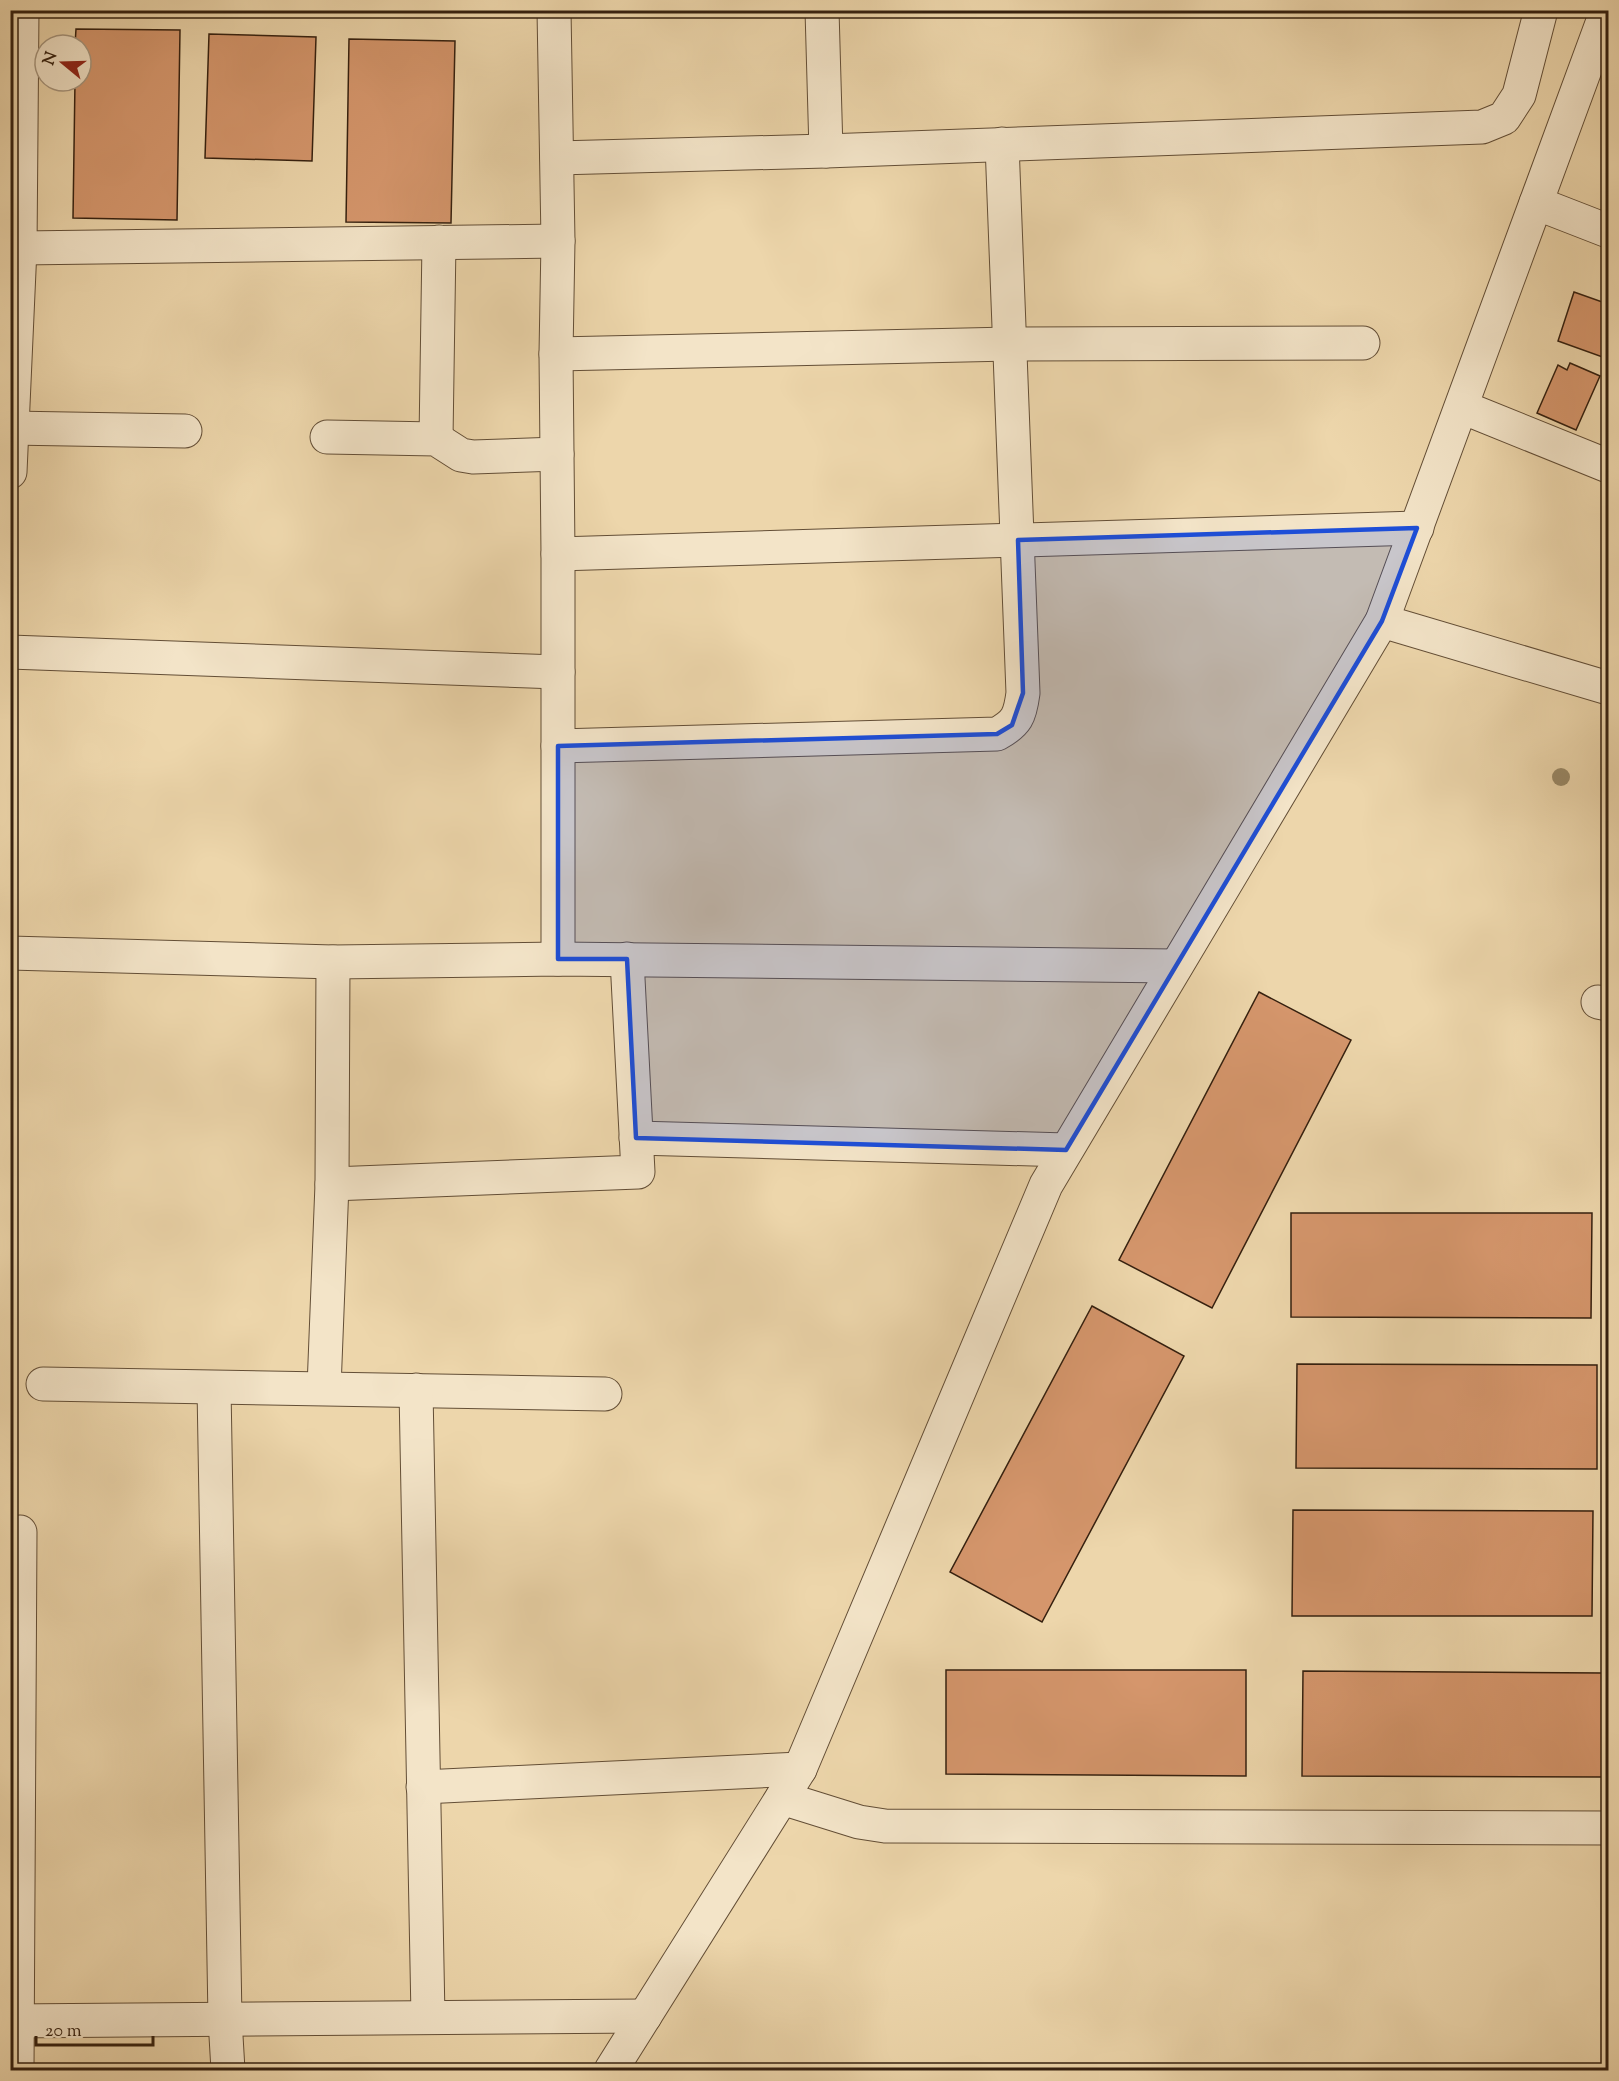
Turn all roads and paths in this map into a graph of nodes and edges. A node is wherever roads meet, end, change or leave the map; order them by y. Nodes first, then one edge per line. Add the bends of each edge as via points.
1 (22, 10) edge
2 (554, 10) edge
3 (822, 10) edge
4 (1541, 10) edge
5 (1607, 10) edge
6 (16, 106) edge
7 (1002, 144) junction
8 (826, 151) junction
9 (556, 158) junction
10 (1536, 203) junction
11 (1608, 231) edge
12 (558, 241) junction
13 (439, 242) junction
14 (20, 248) junction
15 (1363, 343) dead end
16 (1010, 344) junction
17 (556, 354) junction
18 (1462, 407) junction
19 (11, 428) edge
20 (185, 431) dead end
21 (327, 436) dead end
22 (436, 439) junction
23 (557, 454) junction
24 (1608, 466) edge
25 (10, 472) edge
26 (1417, 528) junction
27 (1018, 540) junction
28 (558, 554) junction
29 (1382, 621) junction
30 (10, 652) edge
31 (558, 672) junction
32 (1608, 688) edge
33 (558, 746) junction
34 (10, 953) edge
35 (558, 959) junction
36 (627, 959) junction
37 (333, 962) junction
38 (1176, 966) junction
39 (636, 1138) junction
40 (1066, 1150) junction
41 (332, 1184) junction
42 (43, 1384) dead end
43 (214, 1388) junction
44 (324, 1388) junction
45 (416, 1390) junction
46 (605, 1394) dead end
47 (20, 1532) dead end
48 (800, 1769) junction
49 (423, 1786) junction
50 (782, 1798) junction
51 (1608, 1828) edge
52 (645, 2016) junction
53 (428, 2017) junction
54 (225, 2019) junction
55 (14, 2021) edge
56 (17, 2070) edge
57 (228, 2070) edge
58 (611, 2070) edge

1 - 6 street
2 - 9 street
3 - 8 street
4 - 7 street via 1519,95 1504,118 1482,127
5 - 10 street
6 - 14 street
7 - 8 street
7 - 16 street
8 - 9 street
9 - 12 street
10 - 11 street
10 - 18 street
12 - 13 street
12 - 17 street
13 - 14 street
13 - 22 street
14 - 19 street
15 - 16 street
16 - 17 street
16 - 27 street
17 - 23 street
18 - 24 street
18 - 26 street
19 - 20 street
19 - 25 street
21 - 22 street
22 - 23 street via 461,455 473,457
23 - 28 street
26 - 27 street
26 - 29 street
27 - 28 street
27 - 33 street via 1023,693 1021,710 1012,725 997,734
28 - 31 street
29 - 32 street
29 - 38 street
30 - 31 street
31 - 33 street
33 - 35 street
34 - 37 street
35 - 36 street
35 - 37 street
36 - 38 street
36 - 39 street
37 - 41 street
38 - 40 street
39 - 40 street
39 - 41 street via 638,1172
40 - 48 street via 1046,1185
41 - 44 street
42 - 43 street
43 - 44 street
43 - 54 street
44 - 45 street
45 - 46 street
45 - 49 street
47 - 55 street
48 - 49 street
48 - 50 street
49 - 53 street
50 - 51 street via 885,1826
50 - 52 street
52 - 53 street
52 - 58 street
53 - 54 street
54 - 55 street
54 - 57 street
55 - 56 street

